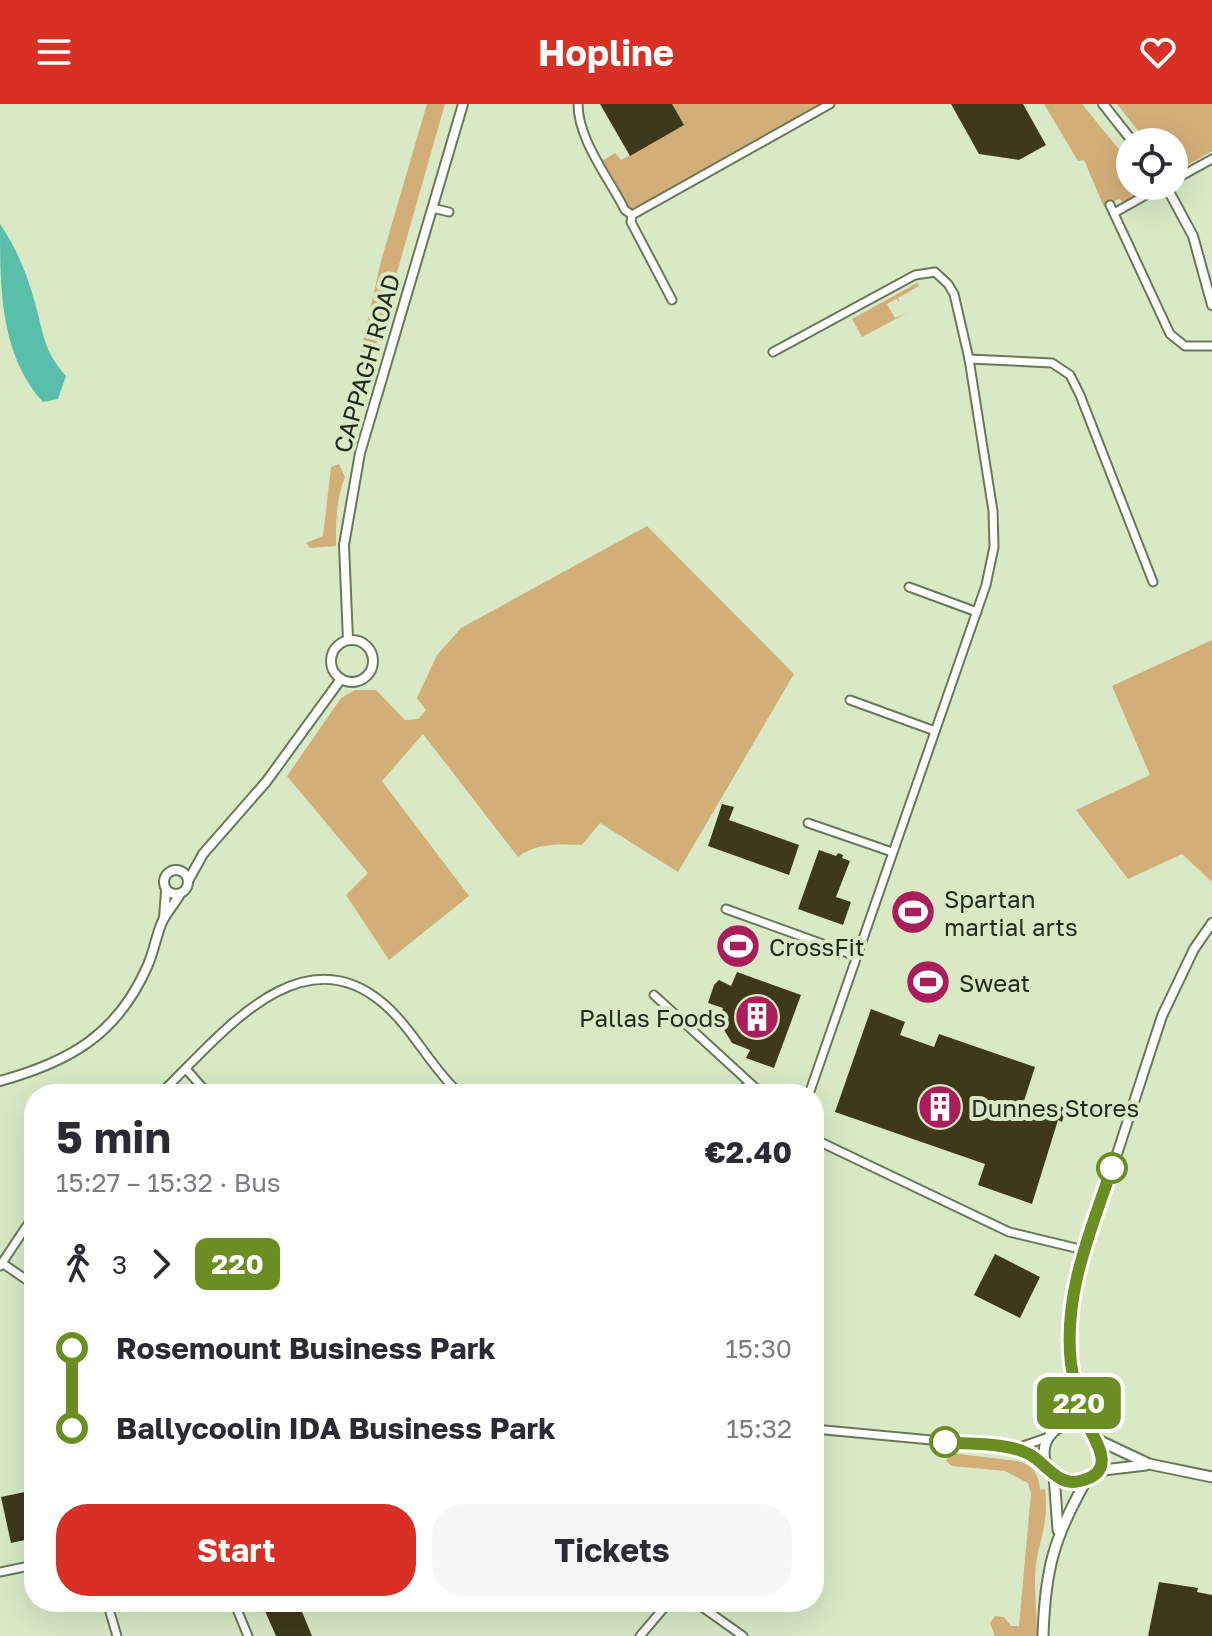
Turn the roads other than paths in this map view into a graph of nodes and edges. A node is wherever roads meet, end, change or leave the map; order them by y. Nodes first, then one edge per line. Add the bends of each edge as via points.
1 (463, 104) edge
2 (578, 104) edge
3 (830, 104) edge
4 (1103, 104) edge
5 (1122, 128) edge
6 (1212, 159) edge
7 (1188, 172) edge
8 (1132, 200) edge
9 (1174, 200) edge
10 (432, 208) junction
11 (449, 212) dead end
12 (632, 215) junction
13 (672, 300) dead end
14 (1212, 305) edge
15 (1212, 346) edge
16 (773, 352) dead end
17 (969, 359) junction
18 (1153, 582) dead end
19 (909, 587) dead end
20 (977, 612) junction
21 (348, 640) junction
22 (341, 679) junction
23 (850, 700) dead end
24 (935, 731) junction
25 (808, 823) dead end
26 (892, 852) junction
27 (203, 854) junction
28 (179, 870) junction
29 (188, 881) junction
30 (166, 891) junction
31 (180, 894) junction
32 (726, 909) dead end
33 (164, 918) junction
34 (1212, 923) edge
35 (856, 956) junction
36 (654, 995) dead end
37 (186, 1069) junction
38 (0, 1081) edge
39 (170, 1084) edge
40 (199, 1084) edge
41 (452, 1084) edge
42 (748, 1084) edge
43 (812, 1084) edge
44 (824, 1144) edge
45 (24, 1230) edge
46 (1084, 1250) junction
47 (1, 1264) edge
48 (24, 1279) edge
49 (1072, 1367) junction
50 (1088, 1429) junction
51 (824, 1430) edge
52 (1052, 1434) junction
53 (1098, 1439) junction
54 (1017, 1448) junction
55 (1046, 1464) junction
56 (1149, 1464) junction
57 (1095, 1471) junction
58 (1054, 1475) junction
59 (1212, 1477) edge
60 (1087, 1479) junction
61 (1058, 1533) junction
62 (24, 1567) edge
63 (0, 1572) edge
64 (110, 1612) edge
65 (238, 1612) edge
66 (660, 1612) edge
67 (709, 1612) edge
68 (117, 1636) edge
69 (248, 1636) edge
70 (640, 1636) edge
71 (743, 1636) edge
72 (1043, 1636) edge

1 - 10 street, CAPPAGH ROAD
2 - 12 street via 579,121
3 - 12 street
4 - 5 street
6 - 7 street
8 - 15 street via 1112,209 1170,334 1185,346
9 - 14 street via 1193,236
10 - 11 street
10 - 21 street, CAPPAGH ROAD via 360,453 344,545
12 - 13 street
16 - 17 street via 929,271 945,279 954,294
17 - 18 street via 1052,363 1070,375
17 - 20 street via 994,531 991,567
19 - 20 street
20 - 24 street
21 - 22 street, CAPPAGH ROAD via 336,647 331,660
21 - 22 street via 364,642 374,661 365,678
22 - 27 street via 266,782
23 - 24 street
24 - 26 street
25 - 26 street
26 - 35 street
27 - 28 street
27 - 29 street
28 - 29 street
28 - 30 street via 164,877
29 - 31 street
30 - 31 street
30 - 33 street
31 - 33 street
32 - 35 street
33 - 38 street via 133,995 100,1035 54,1064
34 - 46 street via 1162,1016
35 - 43 street
36 - 42 street
37 - 39 street
37 - 40 street
37 - 41 street via 266,996 296,983 336,981 382,1002
44 - 46 street via 1009,1232
45 - 47 street
46 - 49 street via 1070,1308
47 - 48 street
49 - 50 street
49 - 52 street via 1066,1402
50 - 52 main road via 1074,1425
50 - 53 main road
51 - 54 street
52 - 54 street
52 - 55 main road via 1044,1451
53 - 56 main road
53 - 57 main road via 1102,1456
54 - 55 street
55 - 58 main road
56 - 57 main road
56 - 59 main road
57 - 60 main road
58 - 60 main road via 1069,1482
58 - 61 main road
60 - 61 main road
61 - 72 main road via 1047,1573
62 - 63 street
64 - 68 street
65 - 69 street
66 - 70 street
67 - 71 street

